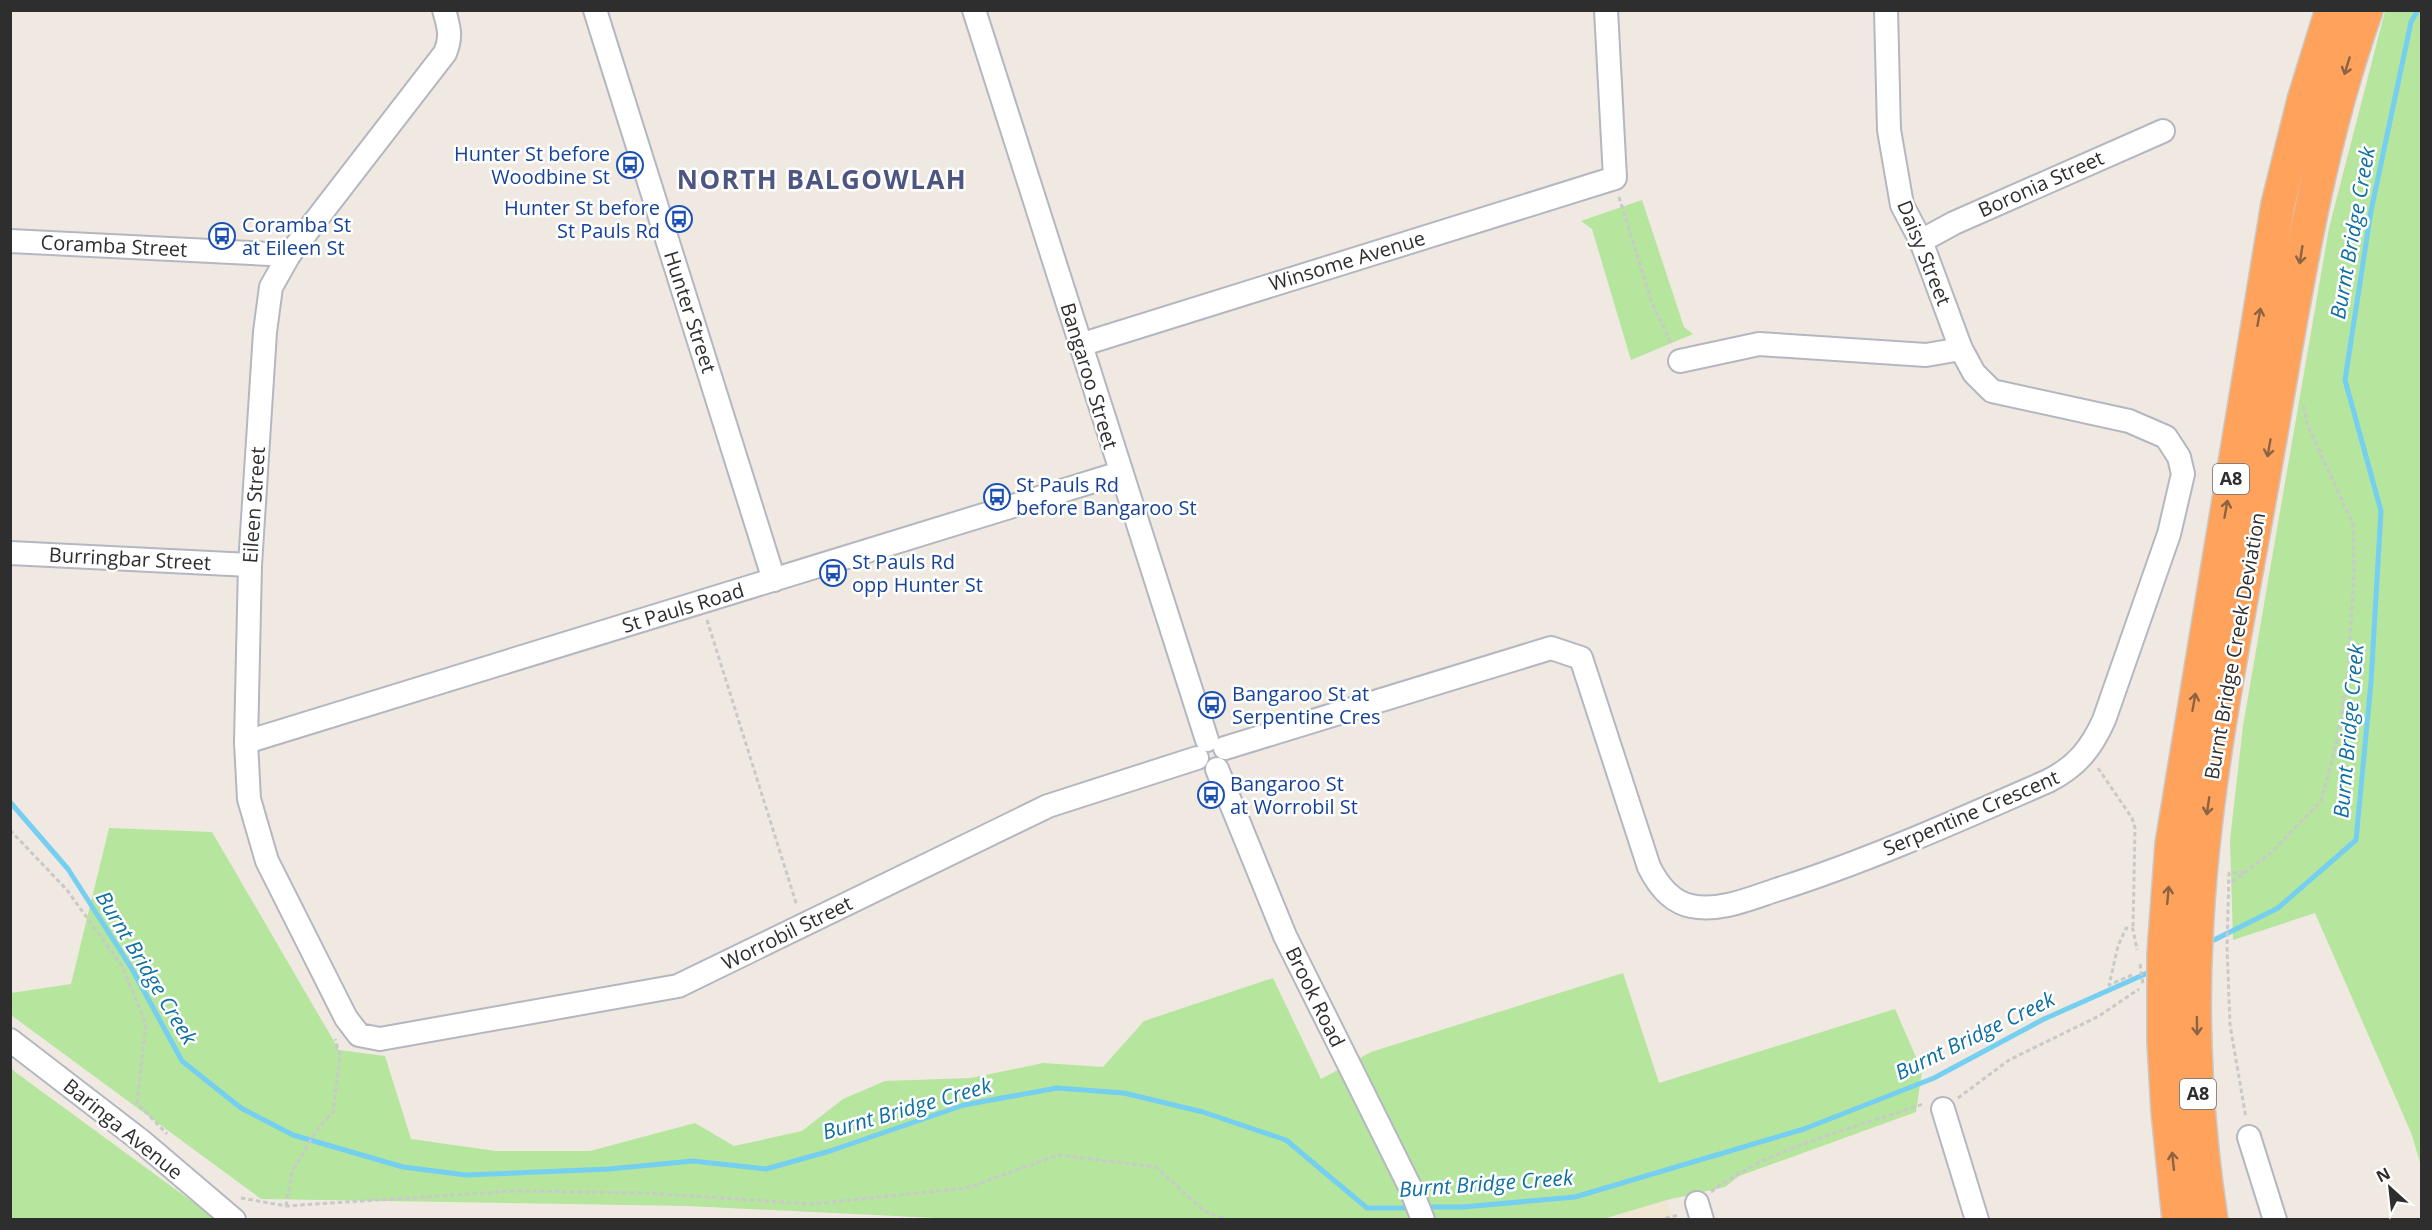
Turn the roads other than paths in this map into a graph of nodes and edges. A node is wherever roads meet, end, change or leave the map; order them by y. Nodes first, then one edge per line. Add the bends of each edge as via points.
1 (444, 10) edge
2 (595, 10) edge
3 (974, 10) edge
4 (1606, 10) edge
5 (1886, 10) edge
6 (2332, 10) edge
7 (2366, 10) edge
8 (2163, 131) dead end
9 (10, 241) edge
10 (1921, 241) junction
11 (289, 255) junction
12 (1080, 345) junction
13 (1961, 349) junction
14 (1680, 361) road end
15 (1120, 472) junction
16 (10, 553) edge
17 (250, 565) junction
18 (774, 579) junction
19 (246, 742) junction
20 (1210, 748) junction
21 (359, 1035) joint
22 (10, 1040) edge
23 (1943, 1108) road end
24 (2249, 1137) road end
25 (1423, 1219) edge
26 (234, 1220) edge
27 (1977, 1220) edge
28 (2179, 1220) edge
29 (2211, 1220) edge
30 (2275, 1220) edge

1 - 11 street, Eileen Street via 450,29 445,54
2 - 18 street, Hunter Street
3 - 12 street, Bangaroo Street
4 - 12 street, Winsome Avenue via 1615,178
5 - 10 street, Daisy Street via 1888,130 1902,205
28 -> 6 highway, Burnt Bridge Creek Deviation / A8 via 2149,971 2276,216 2304,100
7 -> 29 highway, Burnt Bridge Creek Deviation / A8 via 2333,113 2302,247 2205,831 2196,950 2197,1088
8 - 10 street, Boronia Street
9 - 11 street, Coramba Street
10 - 13 street, Daisy Street
11 - 17 street, Eileen Street via 275,277 268,303
12 - 15 street, Bangaroo Street
13 - 14 street via 1926,355 1759,344
13 - 20 street, Serpentine Crescent via 1974,373 1992,391 2129,421 2166,437 2179,457 2183,474 2169,534 2104,720 2086,752 2064,773 1827,874 1727,905 1702,908 1671,897 1658,884 1649,867 1581,658 1551,648
15 - 18 street, St Pauls Road
15 - 20 street, Bangaroo Street
16 - 17 street, Burringbar Street
17 - 19 street, Eileen Street
18 - 19 street, St Pauls Road
19 - 21 street, Eileen Street via 249,799 267,861 346,1018
20 - 21 street, Worrobil Street via 1047,806 678,986 380,1039
20 - 25 street, Brook Road via 1226,759 1217,769 1285,936
22 - 26 street, Baringa Avenue via 140,1140
23 - 27 street
24 - 30 street

